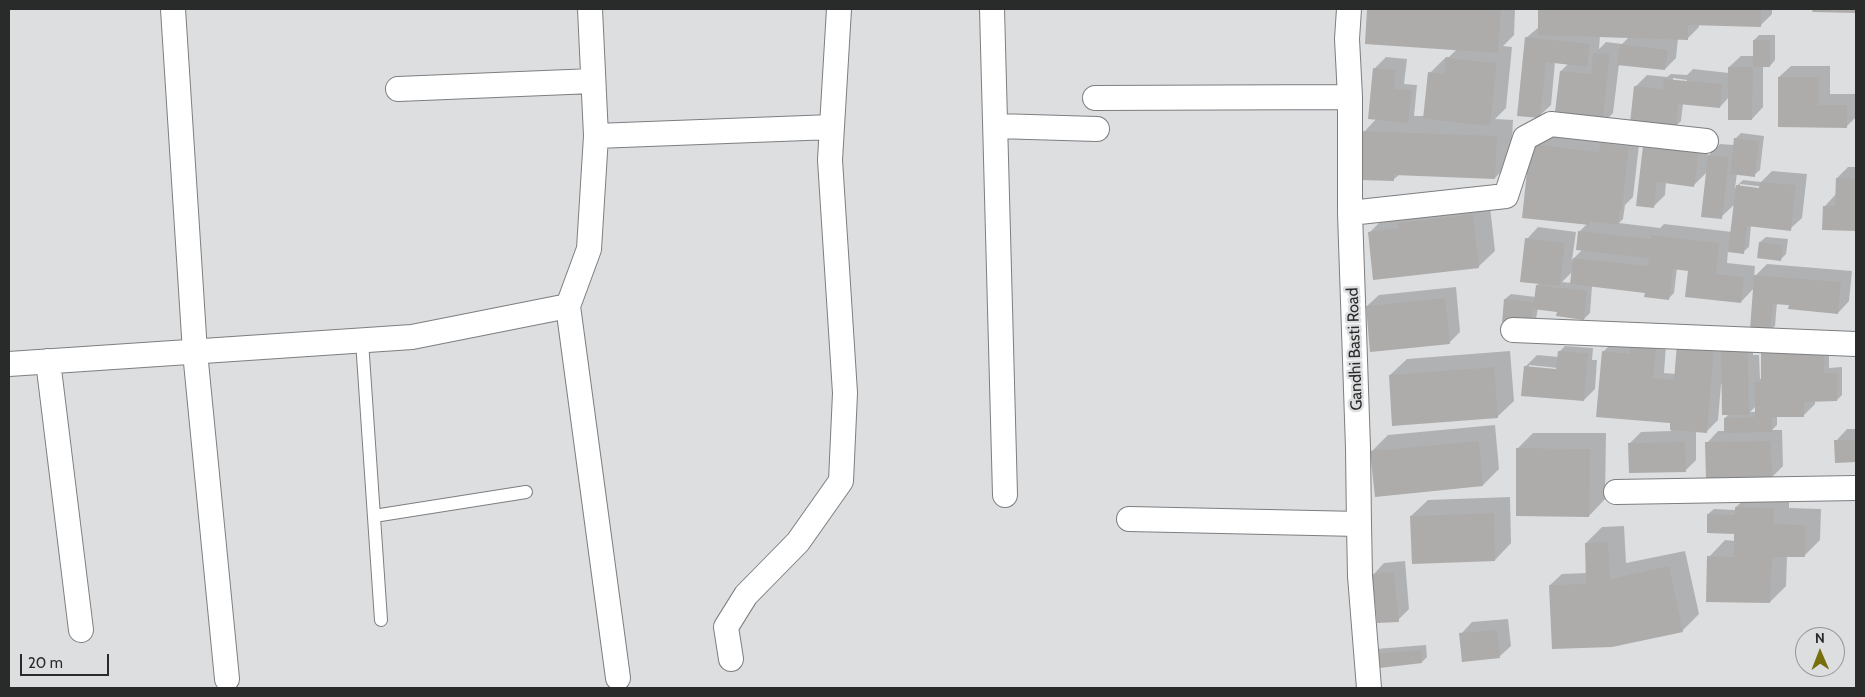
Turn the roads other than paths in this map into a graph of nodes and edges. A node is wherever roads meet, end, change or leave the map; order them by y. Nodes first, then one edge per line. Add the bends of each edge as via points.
1 (173, 9) edge
2 (590, 9) edge
3 (839, 9) edge
4 (992, 9) edge
5 (1349, 9) edge
6 (593, 81) junction
7 (398, 89) dead end
8 (1350, 97) junction
9 (1095, 98) dead end
10 (996, 126) junction
11 (832, 127) junction
12 (1097, 129) dead end
13 (596, 136) junction
14 (1706, 141) dead end
15 (1350, 213) junction
16 (568, 306) junction
17 (1513, 330) dead end
18 (362, 341) junction
19 (1856, 344) edge
20 (195, 352) junction
21 (48, 362) junction
22 (9, 364) edge
23 (1856, 488) edge
24 (526, 492) dead end
25 (1616, 492) dead end
26 (1005, 495) dead end
27 (374, 516) junction
28 (1129, 519) dead end
29 (1359, 524) junction
30 (381, 620) dead end
31 (81, 630) dead end
32 (731, 659) dead end
33 (618, 678) dead end
34 (227, 679) dead end
35 (1369, 688) edge

1 - 20 street
2 - 6 street
3 - 11 street
4 - 10 street
5 - 8 street, Gandhi Basti Road
6 - 7 street
6 - 13 street
8 - 9 street
8 - 15 street, Gandhi Basti Road
10 - 12 street
10 - 26 street
11 - 13 street
11 - 32 street via 830,160 844,393 841,481 798,542 746,595 726,627
13 - 16 street via 589,249
14 - 15 street via 1551,124 1525,138 1506,196
15 - 29 street, Gandhi Basti Road
16 - 18 street via 412,337
16 - 33 street
17 - 19 street
18 - 20 street
18 - 27 lane
20 - 21 street
20 - 34 street
21 - 22 street
21 - 31 street
23 - 25 street
24 - 27 lane
27 - 30 lane
28 - 29 street
29 - 35 street, Gandhi Basti Road

